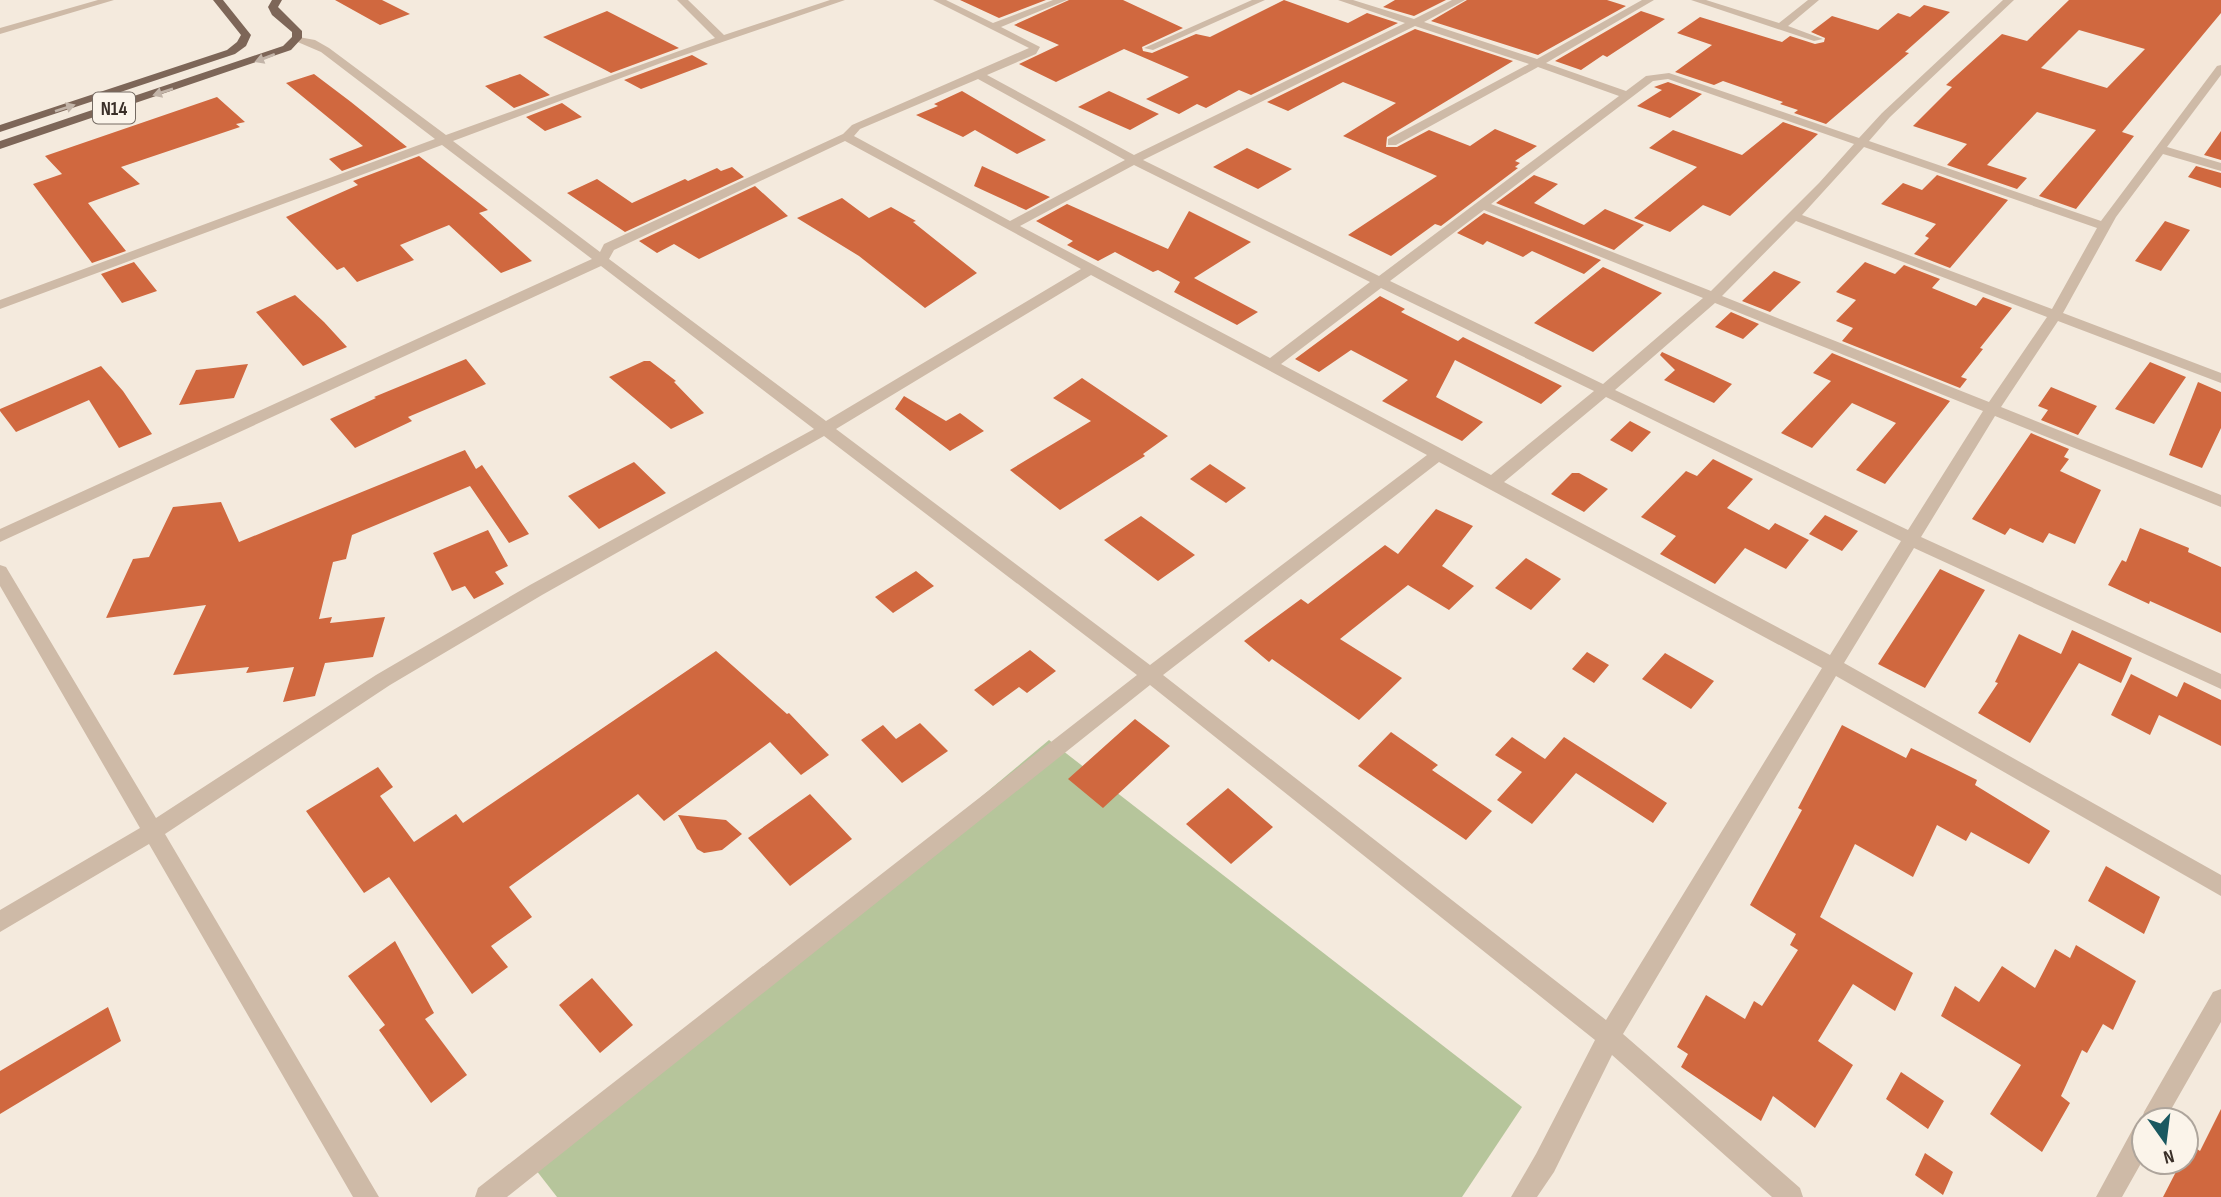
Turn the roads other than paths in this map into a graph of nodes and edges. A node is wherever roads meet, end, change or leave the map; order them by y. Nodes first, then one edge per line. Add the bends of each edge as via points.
1 (108, 0) edge
2 (218, 0) edge
3 (277, 0) edge
4 (682, 0) edge
5 (840, 0) edge
6 (938, 0) edge
7 (1062, 0) edge
8 (1260, 0) edge
9 (1343, 0) edge
10 (1460, 0) edge
11 (1649, 0) edge
12 (1696, 0) edge
13 (1814, 0) edge
14 (2009, 0) edge
15 (1415, 22) junction
16 (994, 26) junction
17 (1781, 27) junction
18 (0, 31) edge
19 (297, 38) junction
20 (1818, 38) dead end
21 (722, 39) junction
22 (1149, 48) dead end
23 (1536, 63) junction
24 (2219, 74) edge
25 (978, 75) junction
26 (1628, 95) junction
27 (0, 130) edge
28 (846, 135) junction
29 (444, 140) junction
30 (1392, 142) dead end
31 (1861, 143) junction
32 (0, 145) edge
33 (2160, 149) junction
34 (1133, 160) junction
35 (2221, 167) edge
36 (1483, 205) junction
37 (1794, 216) junction
38 (1010, 226) junction
39 (2104, 226) junction
40 (602, 260) junction
41 (1091, 270) junction
42 (1382, 281) junction
43 (1712, 298) junction
44 (0, 305) edge
45 (2056, 314) junction
46 (1271, 364) junction
47 (2221, 378) edge
48 (1603, 390) junction
49 (1991, 410) junction
50 (825, 429) junction
51 (1440, 453) junction
52 (1493, 482) junction
53 (2221, 502) edge
54 (0, 536) edge
55 (1911, 539) junction
56 (0, 571) edge
57 (1833, 665) junction
58 (1150, 675) junction
59 (2221, 682) edge
60 (153, 831) junction
61 (2221, 886) edge
62 (0, 922) edge
63 (2221, 1000) edge
64 (1609, 1037) junction
65 (2160, 1106) edge
66 (2130, 1158) edge
67 (367, 1197) edge
68 (487, 1197) edge
69 (1523, 1197) edge
70 (1791, 1197) edge
71 (2108, 1197) edge

1 - 18 street
27 -> 2 main road, N14 via 230,52 246,35
3 - 19 main road via 276,13 297,32
4 - 21 street
5 - 21 street
6 - 16 street
7 - 16 street
8 - 22 street
9 - 15 street
10 - 15 street
11 - 23 street
12 - 17 street
13 - 17 street
14 - 31 street
15 - 23 street
15 - 34 street
16 - 25 street via 1035,47
17 - 20 street
19 - 29 street via 325,50
19 -> 32 main road, N14 via 272,55
21 - 29 street
23 - 26 street
23 - 30 street
24 - 33 street
25 - 28 street
25 - 34 street
26 - 31 street via 1650,78 1669,76
26 - 36 street
28 - 38 street
28 - 40 street via 609,247
29 - 40 street
29 - 44 street
31 - 37 street
31 - 39 street
33 - 35 street
33 - 39 street
34 - 38 street
34 - 42 street
36 - 42 street
36 - 43 street
37 - 43 street
37 - 45 street
38 - 41 street
39 - 45 street
40 - 50 street
40 - 54 street
41 - 46 street
41 - 50 street
42 - 46 street
42 - 48 street
43 - 48 street
43 - 49 street
45 - 47 street
45 - 49 street
46 - 51 street
48 - 52 street
48 - 55 street
49 - 53 street
49 - 55 street
50 - 58 street
50 - 60 street via 383,680
51 - 52 street
51 - 58 street
52 - 57 street
55 - 57 street
55 - 59 street
56 - 60 street
57 - 61 street
57 - 64 street
58 - 64 street
58 - 68 street
60 - 62 street
60 - 67 street
63 - 65 street
64 - 69 street
64 - 70 street
66 - 71 street

